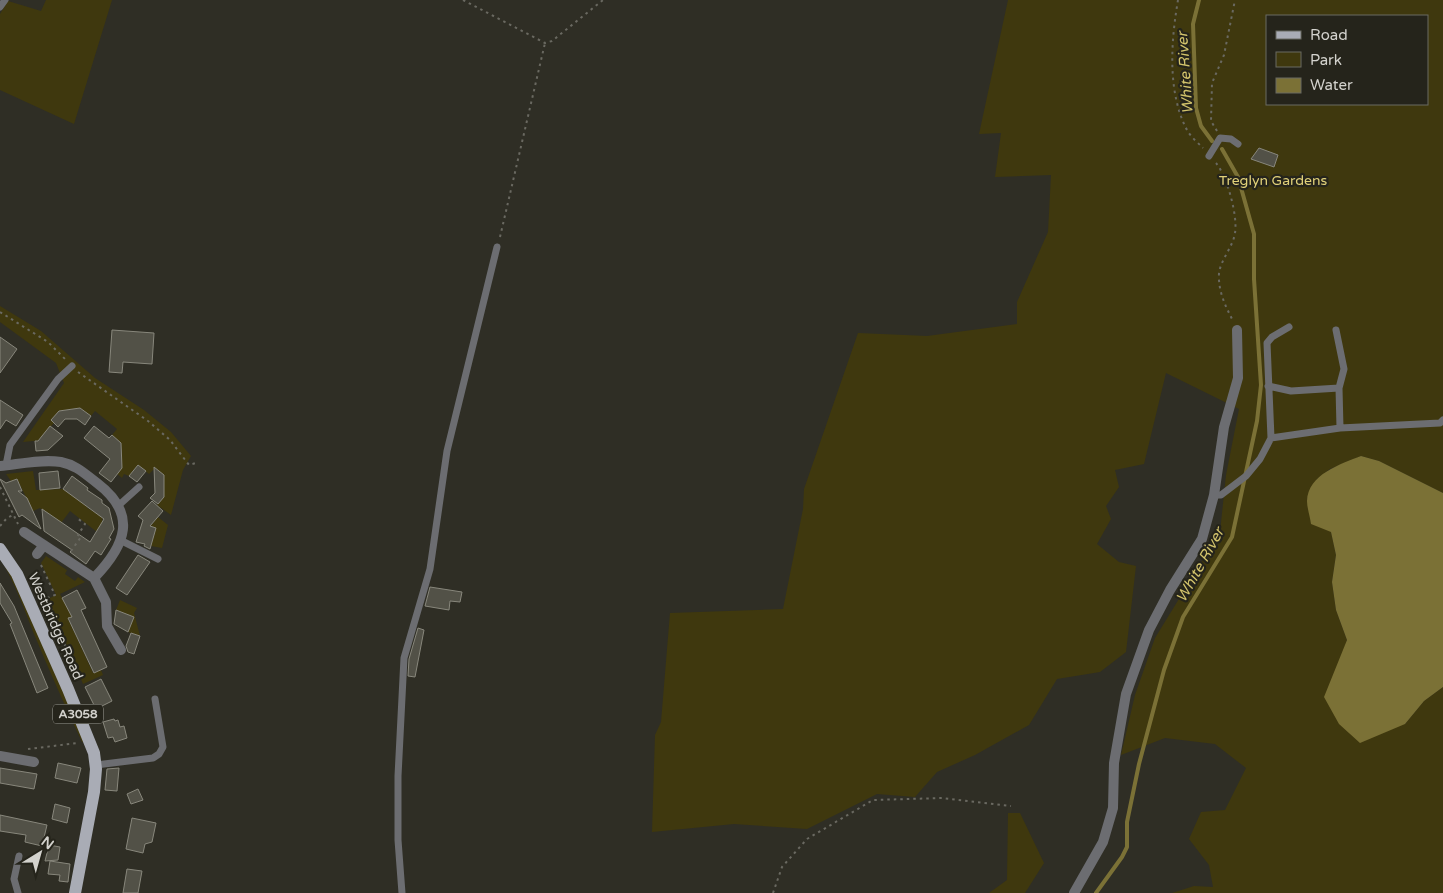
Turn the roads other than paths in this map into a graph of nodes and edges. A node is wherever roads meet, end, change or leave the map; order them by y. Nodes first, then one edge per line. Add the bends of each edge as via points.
1 (5, 0) edge
2 (0, 7) edge
3 (1238, 144) dead end
4 (1209, 156) road end
5 (497, 247) road end
6 (1289, 327) dead end
7 (1237, 330) road end
8 (1336, 330) dead end
9 (72, 366) road end
10 (1268, 386) junction
11 (1339, 388) junction
12 (1443, 420) edge
13 (1340, 428) junction
14 (1271, 438) junction
15 (3, 466) edge
16 (139, 487) dead end
17 (1214, 496) junction
18 (118, 506) junction
19 (24, 532) road end
20 (122, 541) junction
21 (44, 546) junction
22 (0, 548) edge
23 (37, 554) road end
24 (158, 559) dead end
25 (94, 578) junction
26 (121, 650) dead end
27 (155, 699) dead end
28 (0, 756) edge
29 (34, 762) dead end
30 (96, 765) junction
31 (19, 856) dead end
32 (18, 893) edge
33 (75, 893) edge
34 (402, 893) edge
35 (1074, 893) edge

1 - 2 lane
3 - 4 lane via 1231,139 1219,139
5 - 34 lane via 447,452 430,569 404,658 398,776
6 - 10 lane via 1267,343
7 - 17 street via 1238,378 1224,427
8 - 11 lane via 1344,369
9 - 15 lane via 58,379 10,444
10 - 11 lane via 1291,390
10 - 14 lane
11 - 13 lane
12 - 13 lane via 1440,423
13 - 14 lane
14 - 17 lane via 1260,459 1244,478 1221,495
15 - 18 street via 44,462 76,466 112,494
16 - 18 lane
17 - 35 street via 1202,539 1170,590 1145,639 1126,694 1114,763 1113,808 1103,842
18 - 20 street via 123,516
19 - 21 street
20 - 24 lane
20 - 25 street
21 - 23 street
21 - 25 street
22 - 30 main road, Westbridge Road / A3058 via 17,574 68,689
25 - 26 street via 106,602 107,626
27 - 30 lane via 163,747 159,754 153,758
28 - 29 street
30 - 33 main road, Westbridge Road / A3058
31 - 32 lane via 14,879

